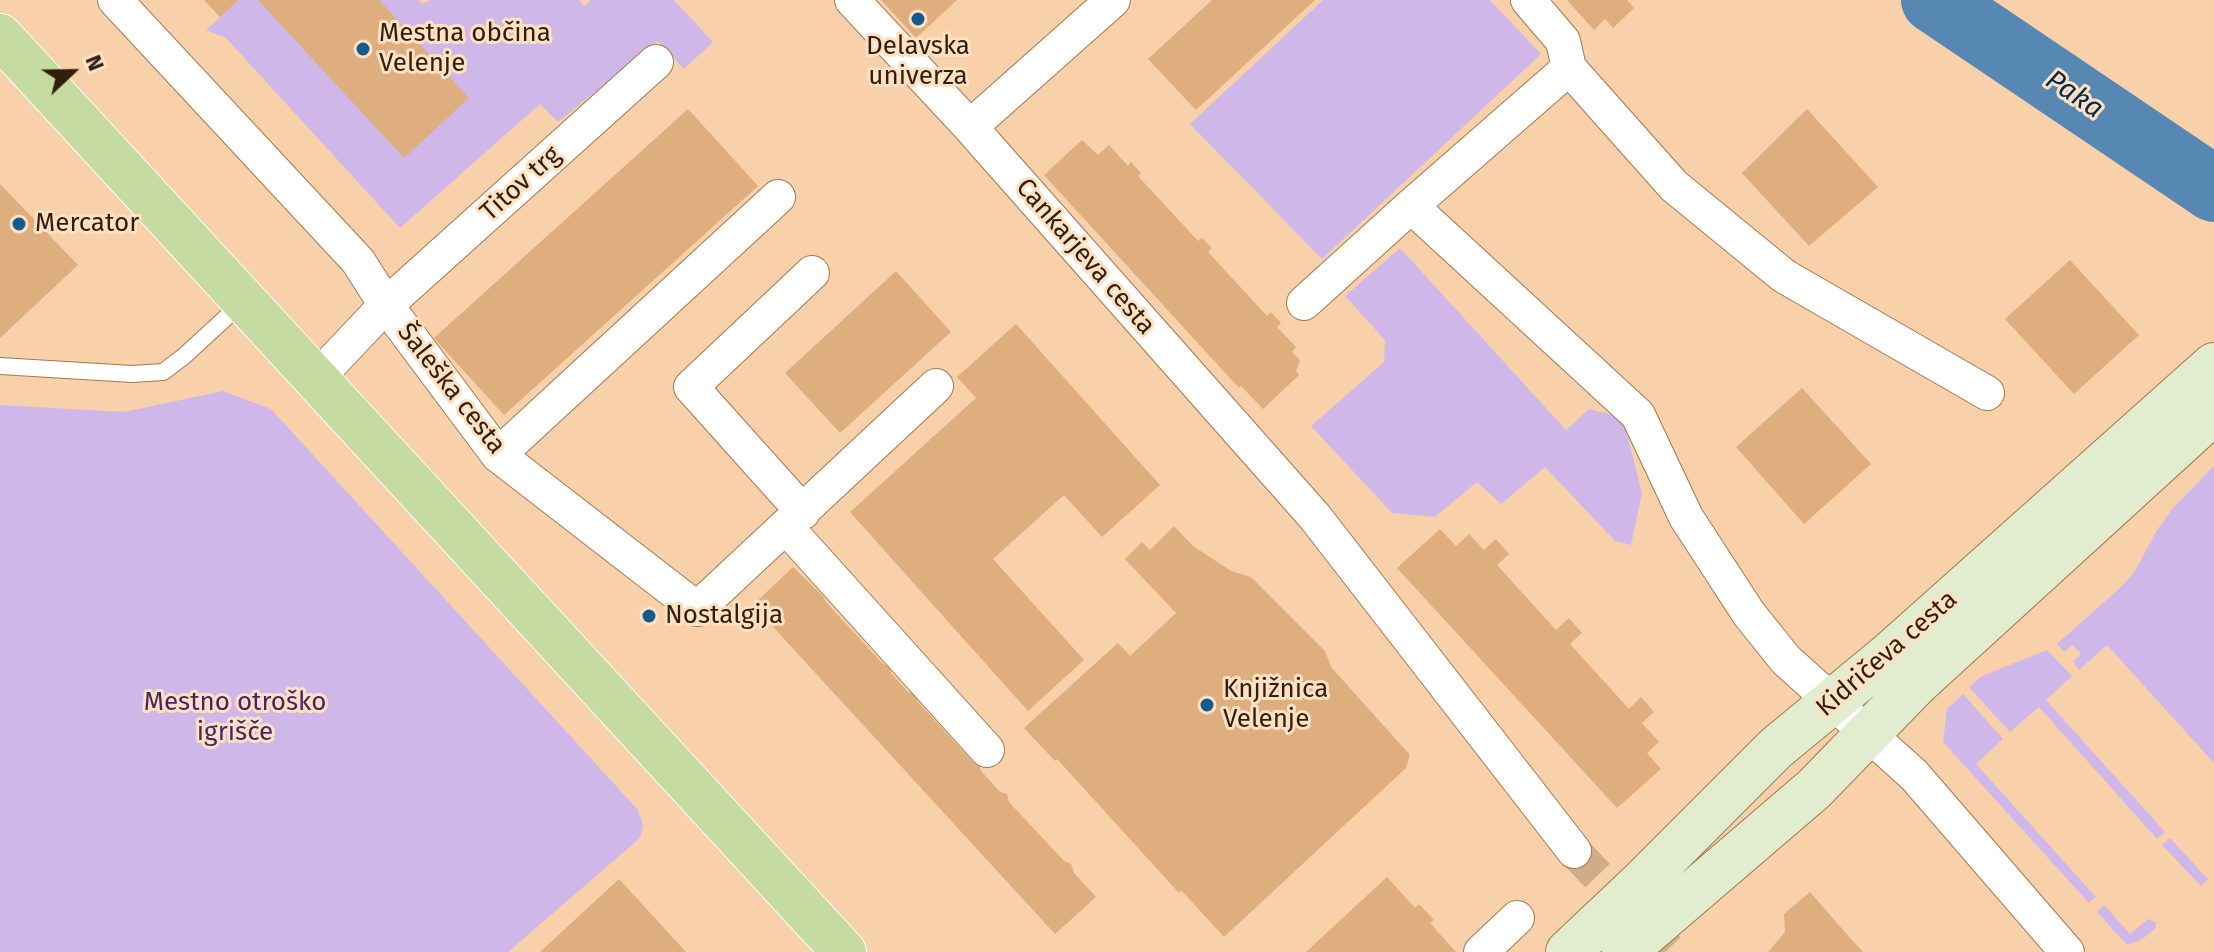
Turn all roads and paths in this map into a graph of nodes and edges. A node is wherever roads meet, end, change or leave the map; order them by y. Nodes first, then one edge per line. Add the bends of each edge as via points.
1 (115, 0) edge
2 (852, 0) edge
3 (1113, 0) edge
4 (1528, 0) edge
5 (0, 36) edge
6 (656, 62) dead end
7 (1569, 68) junction
8 (970, 127) junction
9 (778, 197) dead end
10 (1411, 206) junction
11 (812, 273) dead end
12 (245, 300) junction
13 (1304, 303) dead end
14 (386, 305) junction
15 (2214, 365) edge
16 (0, 366) edge
17 (316, 379) junction
18 (936, 386) dead end
19 (1987, 393) dead end
20 (2214, 412) edge
21 (498, 455) junction
22 (795, 520) junction
23 (1833, 701) junction
24 (1868, 735) junction
25 (987, 750) dead end
26 (1574, 851) tunnel mouth
27 (1517, 918) dead end
28 (844, 952) edge
29 (1481, 952) edge
30 (1568, 952) edge
31 (1624, 952) edge
32 (2067, 952) edge

1 - 14 street, Šaleška cesta via 358,261
2 - 8 street, Cankarjeva cesta
3 - 8 street
4 - 7 street via 1563,41
5 - 12 main road
6 - 14 street, Titov trg
7 - 10 street
7 - 19 street via 1674,186 1784,276
8 - 26 street, Cankarjeva cesta via 1315,517
9 - 21 street
10 - 13 street
10 - 23 street via 1638,415 1686,517 1749,614 1786,660
11 - 22 street via 691,387
12 - 16 lane via 163,372
12 - 17 main road
14 - 17 street, Titov trg
14 - 21 street, Šaleška cesta
15 - 23 main road, Kidričeva cesta
17 - 28 main road
18 - 22 street, Šaleška cesta
20 - 24 main road, Kidričeva cesta via 1917,683
21 - 22 street, Šaleška cesta via 697,609
22 - 25 street
23 - 24 street
23 - 30 main road, Kidričeva cesta via 1776,748
24 - 31 main road, Kidričeva cesta via 1814,789
24 - 32 street via 1914,775
27 - 29 street

